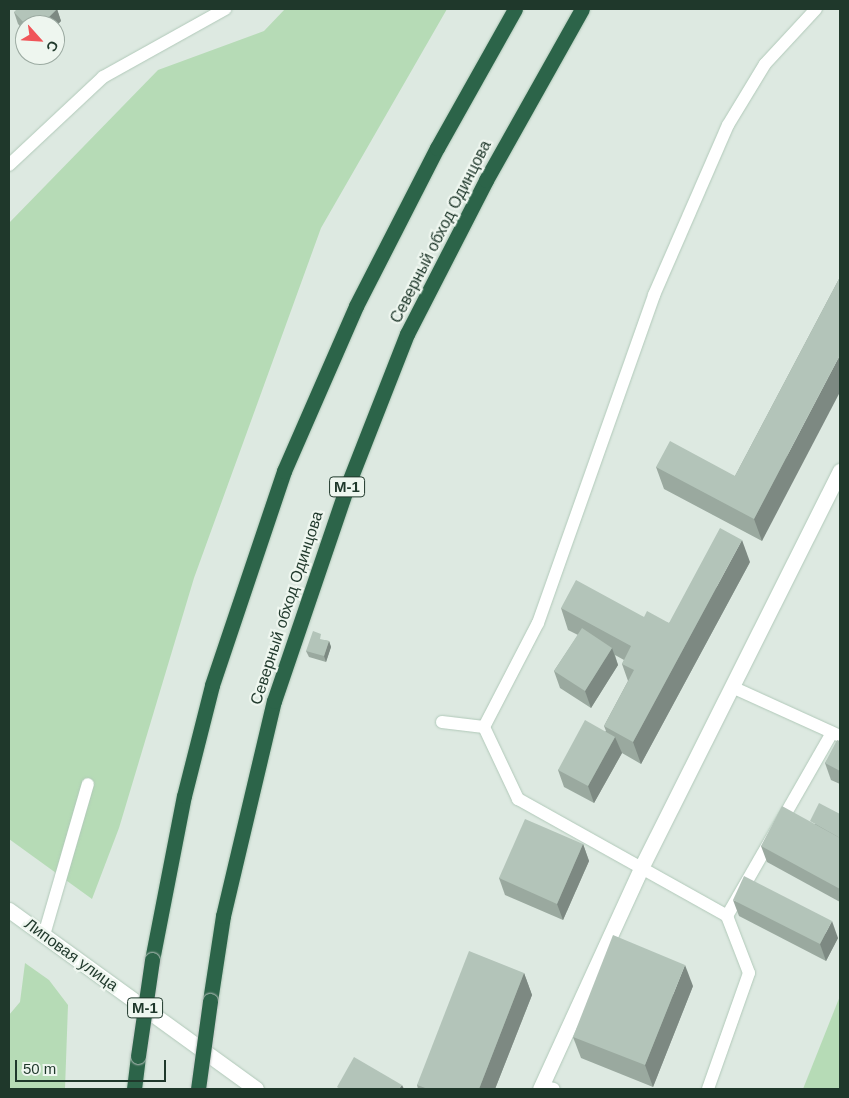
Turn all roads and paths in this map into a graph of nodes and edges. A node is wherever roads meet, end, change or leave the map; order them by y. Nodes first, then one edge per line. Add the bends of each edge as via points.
1 (226, 9) edge
2 (515, 9) edge
3 (582, 9) edge
4 (816, 9) edge
5 (9, 165) edge
6 (840, 471) edge
7 (732, 687) junction
8 (442, 722) dead end
9 (484, 727) junction
10 (836, 735) edge
11 (88, 784) dead end
12 (642, 866) junction
13 (9, 910) edge
14 (727, 916) junction
15 (44, 935) junction
16 (545, 1088) edge
17 (134, 1089) edge
18 (198, 1089) edge
19 (256, 1089) edge
20 (708, 1089) edge

1 - 5 lane via 103,78
2 - 17 highway, М-1, bridge via 437,148 356,306 284,471 212,685 184,796 152,960
3 - 18 highway, Северный обход Одинцова / М-1, bridge via 486,180 407,334 345,492 274,701 246,810 223,916
4 - 9 lane via 765,64 728,125 654,295 538,623
6 - 7 street
7 - 10 lane
7 - 12 street
8 - 9 lane
9 - 12 lane via 518,799
10 - 14 lane
11 - 15 lane
12 - 14 lane
12 - 16 street
13 - 15 street, Липовая улица
14 - 20 lane via 749,973
15 - 19 street, Липовая улица

